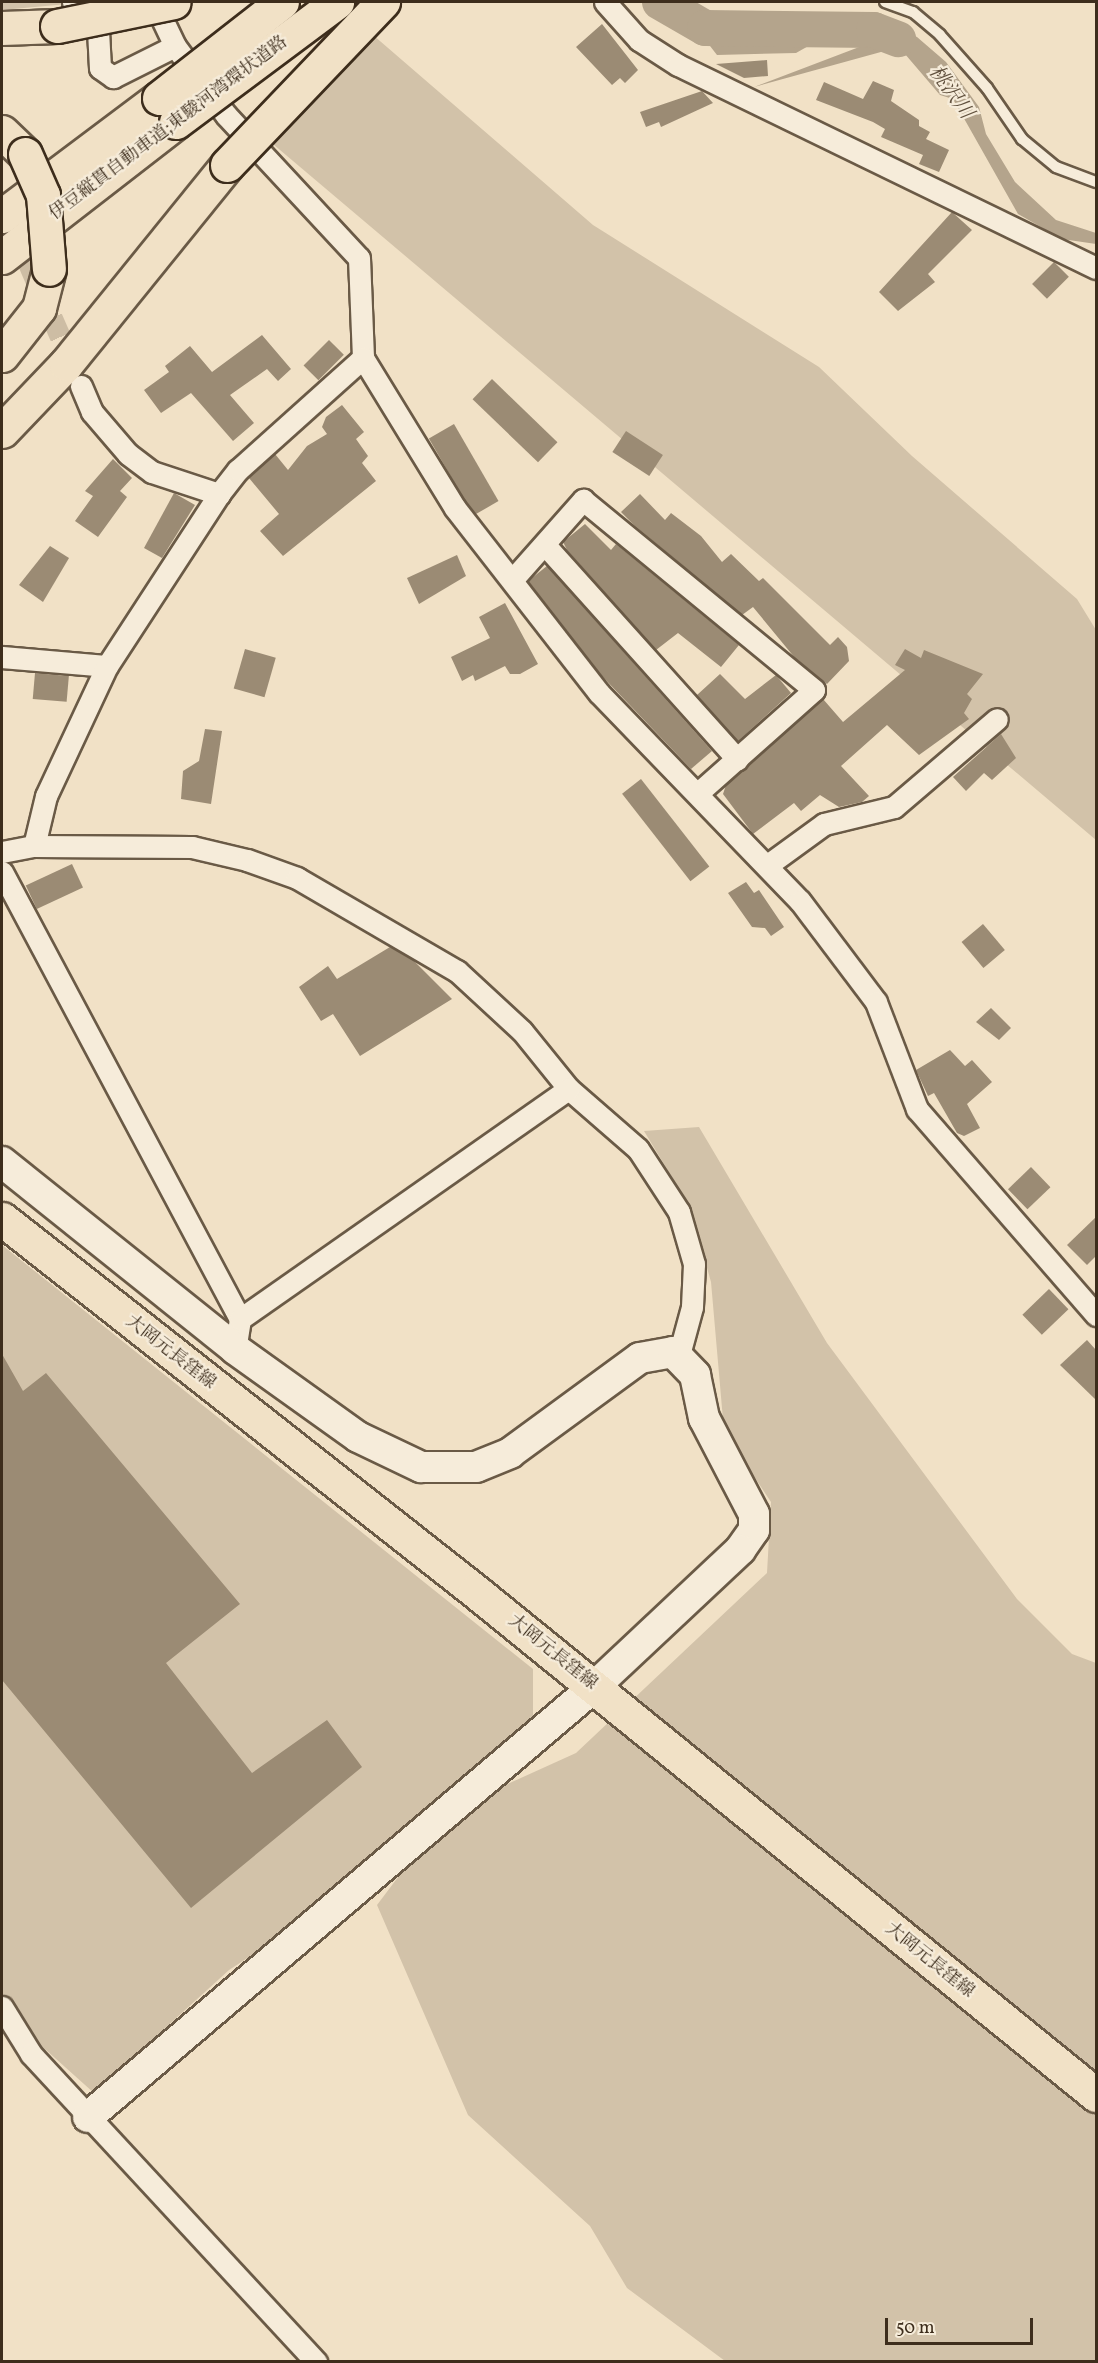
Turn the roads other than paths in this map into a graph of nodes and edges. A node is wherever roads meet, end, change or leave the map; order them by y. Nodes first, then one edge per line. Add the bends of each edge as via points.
1 (154, 2) edge
2 (174, 2) edge
3 (282, 2) edge
4 (337, 2) edge
5 (383, 2) edge
6 (605, 2) edge
7 (885, 2) edge
8 (65, 14) edge
9 (2, 27) edge
10 (175, 46) junction
11 (168, 110) junction
12 (2, 132) edge
13 (1096, 182) edge
14 (2, 216) edge
15 (2, 257) edge
16 (1096, 268) edge
17 (2, 356) edge
18 (363, 358) junction
19 (81, 386) tunnel mouth
20 (2, 431) edge
21 (219, 494) junction
22 (544, 545) junction
23 (513, 579) junction
24 (2, 657) edge
25 (107, 666) junction
26 (997, 719) dead end
27 (736, 759) junction
28 (699, 792) junction
29 (34, 846) junction
30 (2, 852) edge
31 (769, 864) junction
32 (2, 872) edge
33 (569, 1089) junction
34 (2, 1162) edge
35 (2, 1219) edge
36 (1096, 1315) edge
37 (240, 1319) junction
38 (235, 1349) junction
39 (679, 1355) junction
40 (594, 1687) junction
41 (2, 2007) edge
42 (1096, 2095) edge
43 (88, 2117) junction
44 (316, 2361) edge

1 - 10 street
2 - 8 main road, bridge
3 - 11 main road, 伊豆縦貫自動車道;東駿河湾環状道路, bridge
4 - 11 main road, 伊豆縦貫自動車道;東駿河湾環状道路, bridge
5 - 20 main road, bridge via 227,165 66,364
6 - 16 street via 639,40 678,65
7 - 13 lane via 913,12 940,35 987,88 1022,139 1056,167
8 - 9 main road
8 - 10 street via 97,11 102,33 96,53 106,75 136,70
10 - 18 street via 226,115 359,258
11 - 14 main road, 伊豆縦貫自動車道;東駿河湾環状道路
11 - 15 main road, 伊豆縦貫自動車道;東駿河湾環状道路
12 - 17 main road, bridge via 25,154 43,195 49,269 39,308
18 - 21 street via 238,470
18 - 23 street via 455,508
19 - 21 street via 92,412 128,454 152,472
21 - 25 street
22 - 23 street
22 - 27 street
22 - 27 street via 583,500 814,690
23 - 28 street via 599,693
24 - 25 street
25 - 29 street via 45,796
26 - 31 street via 894,807 824,824
27 - 28 street
28 - 31 street
29 - 30 street
29 - 33 street via 192,847 297,878 457,971 522,1030
31 - 36 street via 876,1002 917,1109
32 - 37 street
33 - 37 street
33 - 39 street via 638,1149 679,1212 694,1264 692,1307
34 - 38 street
35 - 40 main road, 大岡元長窪線
37 - 38 street
38 - 39 street via 393,1457 449,1471 510,1453 640,1358 657,1351
39 - 40 street via 695,1375 717,1445 750,1500 754,1530
40 - 42 main road, 大岡元長窪線
40 - 43 street
41 - 43 street via 31,2054
43 - 44 street

